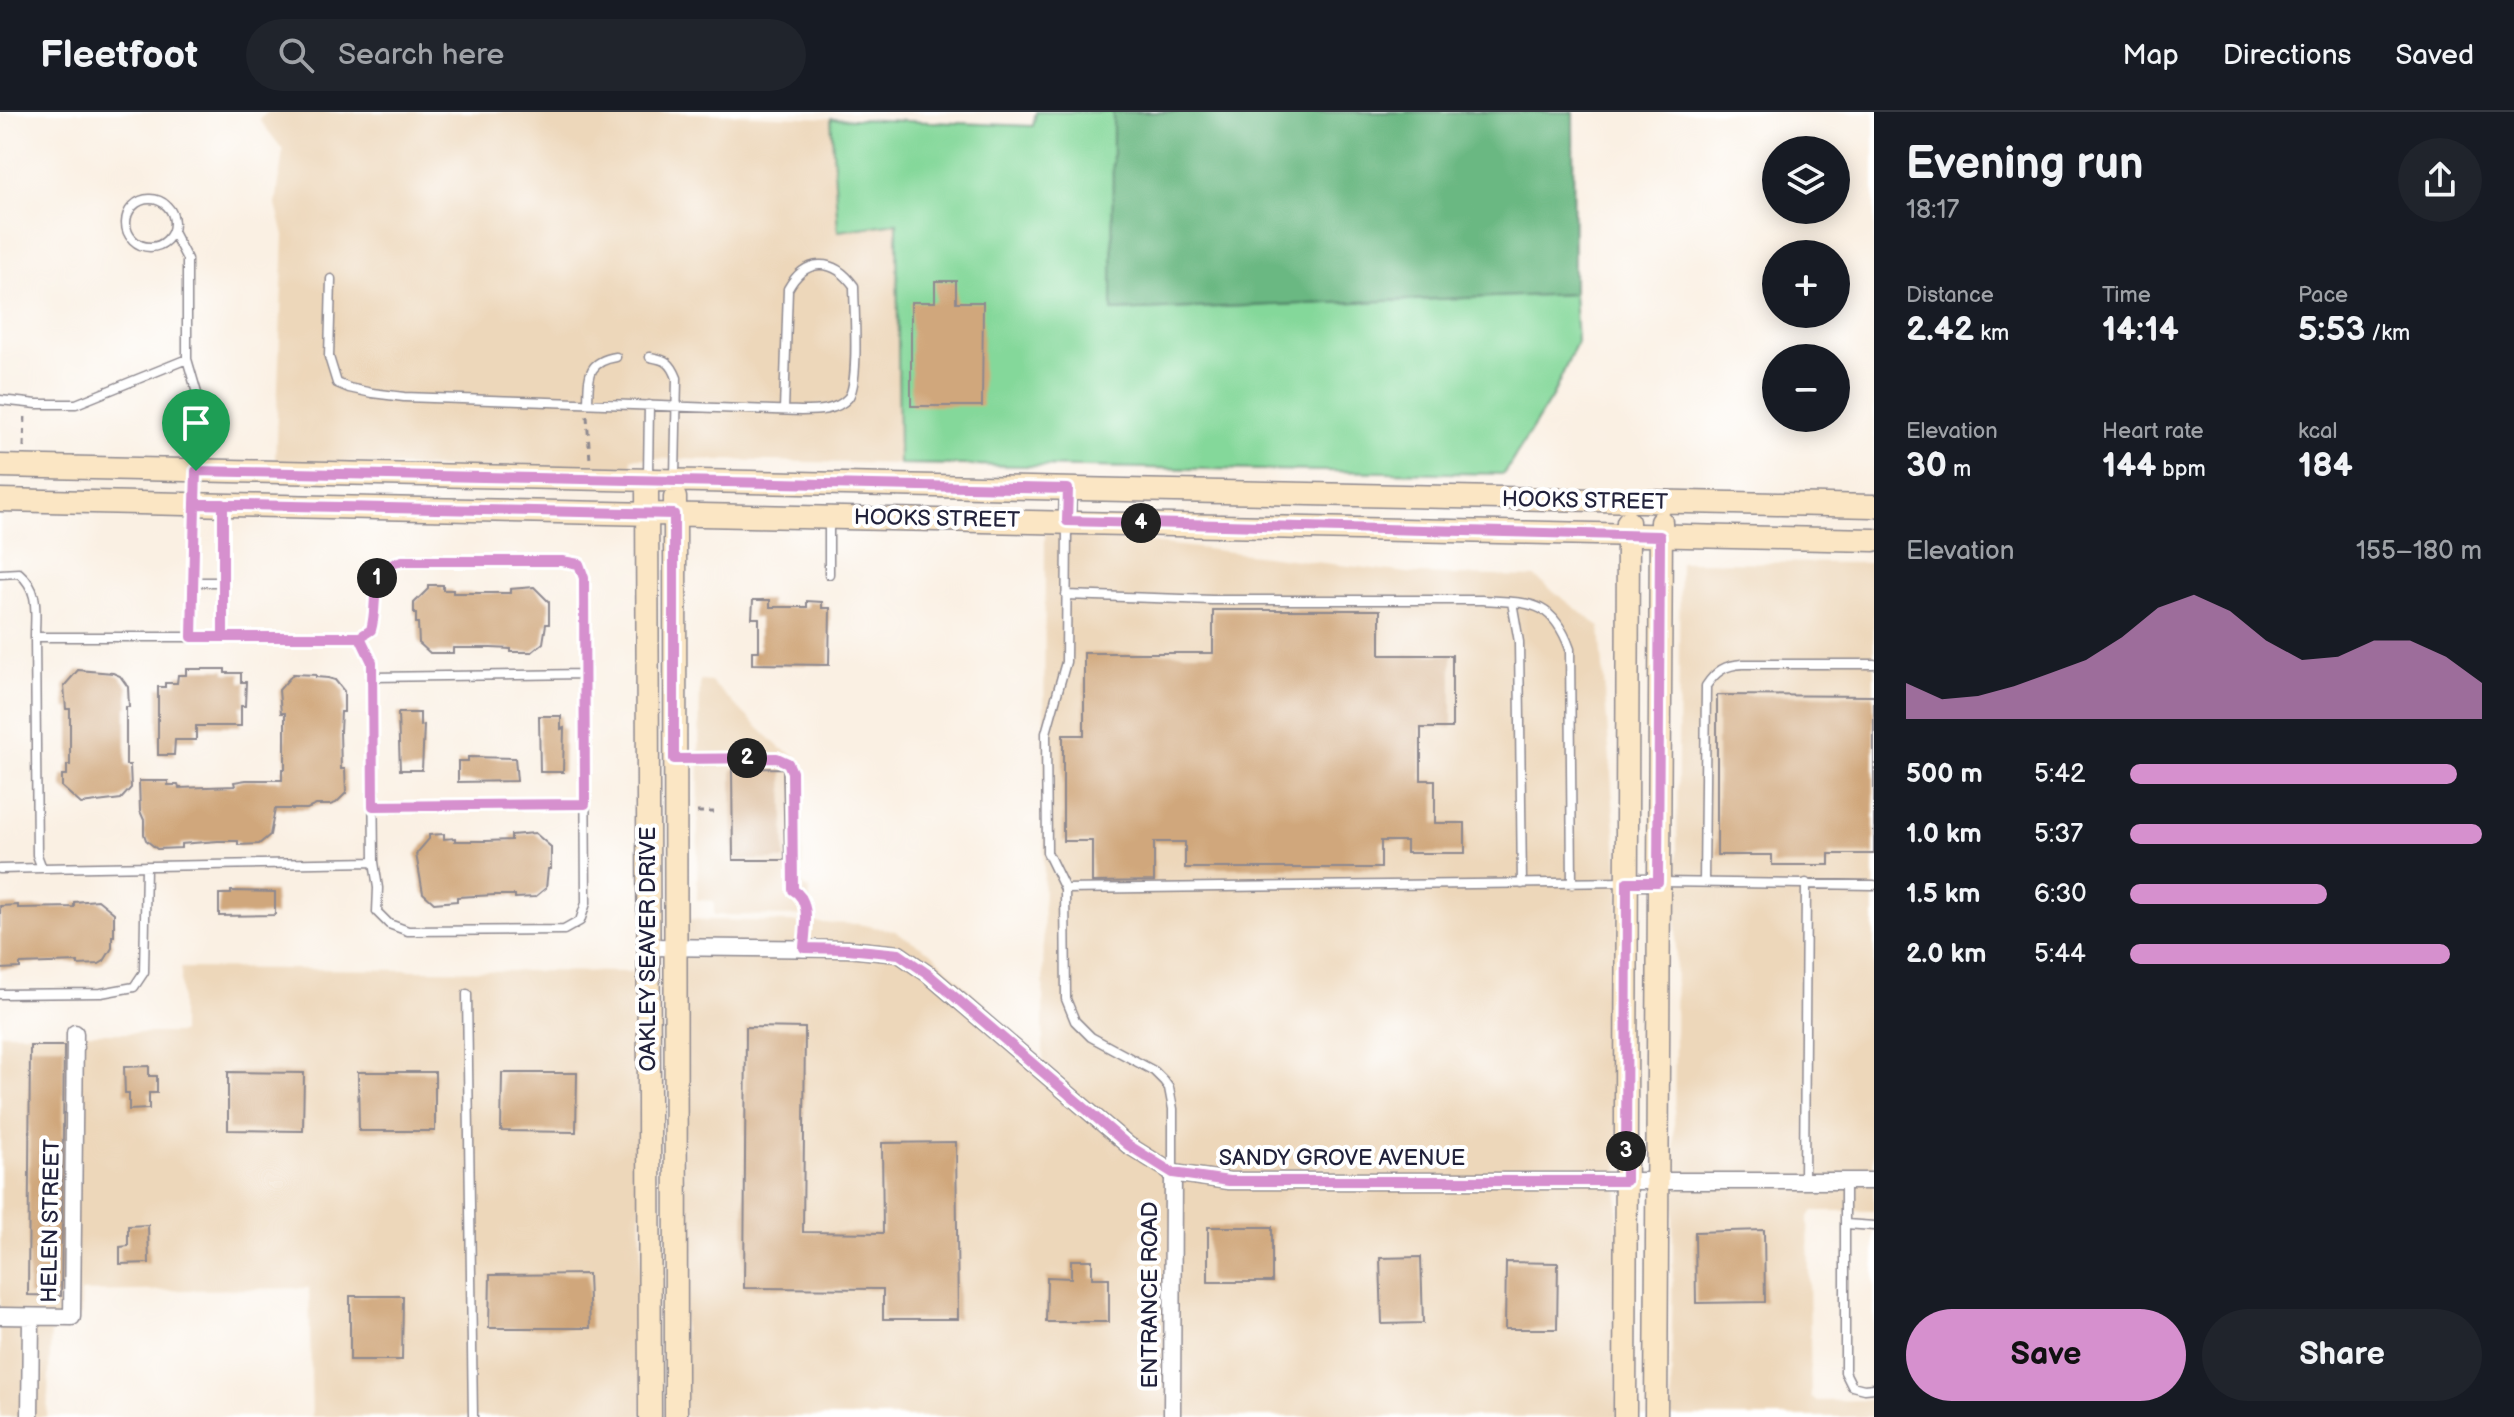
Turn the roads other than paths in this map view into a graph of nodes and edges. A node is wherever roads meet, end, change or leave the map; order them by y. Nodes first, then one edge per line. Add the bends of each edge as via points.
1 (173, 232) junction
2 (331, 279) dead end
3 (616, 357) dead end
4 (650, 357) dead end
5 (187, 359) junction
6 (0, 400) edge
7 (588, 403) junction
8 (649, 405) junction
9 (678, 406) junction
10 (784, 410) junction
11 (0, 466) edge
12 (196, 471) junction
13 (647, 481) junction
14 (675, 482) junction
15 (1068, 489) junction
16 (0, 500) edge
17 (1628, 502) junction
18 (1661, 502) junction
19 (195, 504) junction
20 (223, 504) junction
21 (1874, 506) edge
22 (648, 513) junction
23 (674, 514) junction
24 (829, 517) junction
25 (1067, 521) junction
26 (1628, 535) junction
27 (1660, 536) junction
28 (1874, 540) edge
29 (0, 574) edge
30 (829, 574) dead end
31 (192, 582) junction
32 (223, 582) junction
33 (1066, 595) junction
34 (1512, 602) junction
35 (35, 637) junction
36 (192, 637) junction
37 (223, 637) junction
38 (360, 637) junction
39 (1874, 664) edge
40 (585, 674) junction
41 (372, 677) junction
42 (648, 759) junction
43 (674, 759) junction
44 (585, 804) junction
45 (373, 806) junction
46 (374, 862) junction
47 (146, 866) junction
48 (42, 868) junction
49 (0, 869) edge
50 (1627, 882) junction
51 (1658, 882) junction
52 (1704, 882) junction
53 (1806, 883) junction
54 (1522, 884) junction
55 (1572, 884) junction
56 (1874, 885) edge
57 (1065, 889) junction
58 (648, 947) junction
59 (674, 947) junction
60 (804, 948) junction
61 (0, 994) edge
62 (467, 994) dead end
63 (75, 1033) dead end
64 (1173, 1173) junction
65 (1626, 1181) junction
66 (1658, 1181) junction
67 (1804, 1181) junction
68 (1845, 1181) junction
69 (1874, 1181) edge
70 (1846, 1224) junction
71 (1874, 1226) edge
72 (0, 1316) edge
73 (31, 1317) junction
74 (1874, 1388) edge
75 (30, 1417) edge
76 (473, 1417) edge
77 (650, 1417) edge
78 (676, 1417) edge
79 (1172, 1417) edge
80 (1625, 1417) edge
81 (1656, 1417) edge

1 - 1 lane via 170,209 157,200 135,204 126,217 132,240 146,247 162,244
1 - 5 lane via 187,259
2 - 7 lane via 329,357 337,383 404,397
3 - 7 lane via 600,360 593,368
4 - 9 lane via 673,366
5 - 6 lane via 76,404
5 - 12 lane via 199,400
7 - 8 lane
8 - 9 lane
8 - 13 lane
9 - 10 lane
9 - 14 lane
10 - 10 lane via 820,411 848,398 852,390 854,286 827,266 812,265 796,274 788,289
11 - 12 street, HOOKS STREET
12 - 13 street, HOOKS STREET
12 - 19 lane
13 - 14 street, HOOKS STREET
13 - 22 street, OAKLEY SEAVER DRIVE
14 - 15 street, HOOKS STREET
14 - 23 street, OAKLEY SEAVER DRIVE
15 - 17 street, HOOKS STREET
15 - 25 street
16 - 19 street, HOOKS STREET
17 - 18 street, HOOKS STREET
17 - 26 street
18 - 21 street, HOOKS STREET
18 - 27 street
19 - 20 street, HOOKS STREET
19 - 31 lane
20 - 22 street, HOOKS STREET
20 - 32 lane
22 - 23 street, HOOKS STREET
22 - 42 street, OAKLEY SEAVER DRIVE
23 - 24 street, HOOKS STREET
23 - 43 street, OAKLEY SEAVER DRIVE
24 - 25 street, HOOKS STREET
24 - 30 lane
25 - 26 street, HOOKS STREET
25 - 33 lane
26 - 27 street, HOOKS STREET
26 - 50 street
27 - 28 street, HOOKS STREET
27 - 51 street
29 - 35 lane via 19,573 30,583
31 - 32 lane
31 - 36 lane
32 - 37 lane
33 - 34 lane
33 - 57 lane via 1066,662 1046,733 1047,852
34 - 54 lane via 1519,642
34 - 55 lane via 1542,608 1562,627 1570,649
35 - 36 lane
35 - 48 lane via 37,855
36 - 37 lane
37 - 38 lane
38 - 40 lane via 371,630 377,575 386,564 562,561 579,564 584,578
38 - 41 lane via 372,662
39 - 52 lane via 1743,664 1714,673 1706,686
40 - 41 lane
40 - 44 lane
41 - 45 lane
42 - 43 street
42 - 58 street, OAKLEY SEAVER DRIVE
43 - 59 street, OAKLEY SEAVER DRIVE
43 - 60 lane via 777,758 791,767 793,890 805,904
44 - 45 lane
44 - 46 lane via 586,903 580,921 564,930 408,931 377,912
45 - 46 lane
46 - 47 lane
47 - 48 lane
47 - 61 lane via 144,972 134,987 101,993
48 - 49 lane
50 - 51 street
50 - 55 lane
50 - 65 street
51 - 52 lane
51 - 66 street
52 - 53 lane
53 - 56 lane
53 - 67 lane
54 - 55 lane
54 - 57 lane
57 - 64 lane via 1069,1010 1081,1030 1154,1071 1169,1088
58 - 59 street, SANDY GROVE AVENUE
58 - 77 street, OAKLEY SEAVER DRIVE
59 - 60 street, SANDY GROVE AVENUE
59 - 78 street, OAKLEY SEAVER DRIVE
60 - 64 street, SANDY GROVE AVENUE via 899,954 1128,1145
62 - 76 lane
63 - 73 street, HELEN STREET via 72,1317
64 - 65 street, SANDY GROVE AVENUE via 1229,1181
64 - 79 street, ENTRANCE ROAD
65 - 66 street, SANDY GROVE AVENUE
65 - 80 street
66 - 67 street, SANDY GROVE AVENUE
66 - 81 street
67 - 68 street, SANDY GROVE AVENUE
68 - 69 street, SANDY GROVE AVENUE
68 - 70 lane
70 - 71 lane
70 - 74 lane via 1845,1372 1852,1386
72 - 73 street
73 - 75 street, HELEN STREET

